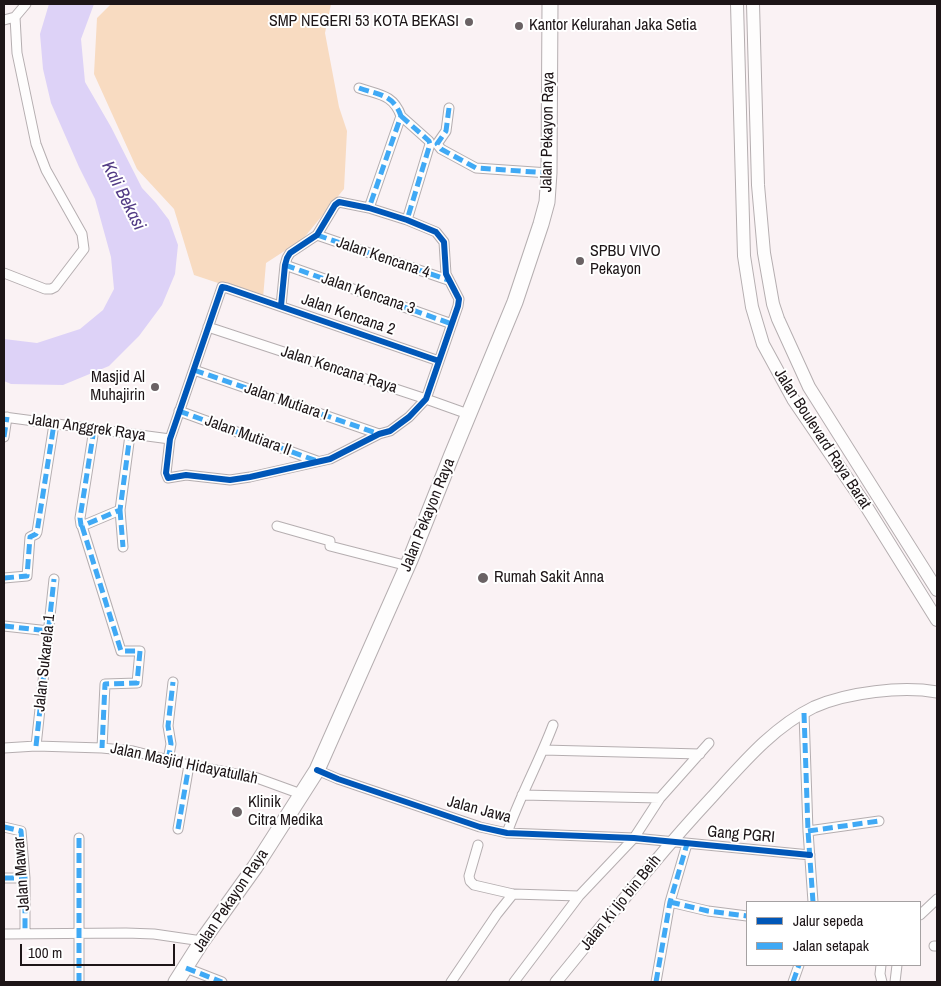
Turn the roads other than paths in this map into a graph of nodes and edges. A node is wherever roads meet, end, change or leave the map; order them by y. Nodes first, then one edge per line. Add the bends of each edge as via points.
1 (26, 4) edge
2 (550, 4) edge
3 (737, 4) edge
4 (753, 4) edge
5 (15, 17) junction
6 (4, 20) edge
7 (359, 88) dead end
8 (449, 108) dead end
9 (401, 116) junction
10 (549, 173) junction
11 (369, 208) junction
12 (407, 220) junction
13 (317, 235) junction
14 (285, 265) junction
15 (4, 273) edge
16 (448, 280) junction
17 (281, 306) junction
18 (452, 324) junction
19 (208, 327) junction
20 (439, 362) junction
21 (194, 370) junction
22 (426, 399) junction
23 (179, 411) junction
24 (468, 414) junction
25 (5, 417) edge
26 (54, 424) junction
27 (94, 429) junction
28 (379, 434) junction
29 (130, 435) junction
30 (4, 437) edge
31 (170, 439) junction
32 (317, 461) junction
33 (879, 497) junction
34 (866, 506) junction
35 (120, 510) junction
36 (81, 524) junction
37 (277, 526) dead end
38 (123, 547) dead end
39 (408, 566) junction
40 (4, 578) edge
41 (54, 579) dead end
42 (937, 590) edge
43 (937, 620) edge
44 (4, 626) edge
45 (49, 632) junction
46 (173, 682) dead end
47 (937, 692) edge
48 (804, 713) junction
49 (553, 725) dead end
50 (708, 743) dead end
51 (36, 746) junction
52 (4, 748) edge
53 (102, 748) junction
54 (543, 750) junction
55 (700, 754) junction
56 (168, 760) junction
57 (189, 765) junction
58 (318, 770) junction
59 (301, 794) junction
60 (522, 795) junction
61 (660, 798) junction
62 (879, 821) dead end
63 (4, 827) edge
64 (178, 829) dead end
65 (808, 831) junction
66 (507, 833) junction
67 (79, 838) dead end
68 (634, 838) junction
69 (670, 842) junction
70 (687, 844) junction
71 (478, 845) dead end
72 (810, 855) junction
73 (4, 878) edge
74 (26, 878) junction
75 (513, 894) junction
76 (579, 896) junction
77 (937, 900) edge
78 (813, 901) edge
79 (670, 902) junction
80 (921, 913) edge
81 (746, 916) edge
82 (80, 932) junction
83 (25, 933) junction
84 (4, 934) edge
85 (202, 941) junction
86 (799, 966) edge
87 (881, 966) edge
88 (897, 966) edge
89 (186, 968) junction
90 (79, 982) edge
91 (176, 982) edge
92 (222, 982) edge
93 (451, 982) edge
94 (514, 982) edge
95 (556, 982) edge
96 (656, 982) edge
97 (793, 982) edge
98 (882, 982) edge
99 (895, 982) edge

1 - 5 street
2 - 10 main road, Jalan Pekayon Raya
3 - 34 main road, Jalan Boulevard Raya Barat via 744,256 752,307 763,344 792,399
4 - 33 main road, Jalan Boulevard Raya Barat via 758,185 764,253 773,304 809,387
5 - 6 street
5 - 15 street via 17,54 36,144 46,170 82,234 84,249 50,289
7 - 9 street via 392,99
8 - 10 street via 446,131 437,144 441,149 476,168
9 - 11 street
9 - 12 street via 430,144
10 - 24 main road, Jalan Pekayon Raya via 544,212 530,258
11 - 12 street
11 - 13 street via 338,202
12 - 16 street via 436,232 444,242
13 - 14 street via 290,253
13 - 16 street, Jalan Kencana 4
14 - 17 street
14 - 18 street, Jalan Kencana 3
16 - 18 street via 459,299
17 - 19 street, Jalan Kencana 2 via 222,287
17 - 20 street, Jalan Kencana 2
18 - 20 street
19 - 21 street
19 - 22 street, Jalan Kencana Raya
20 - 22 street
21 - 23 street
21 - 28 street, Jalan Mutiara I
22 - 24 street, Jalan Kencana Raya
22 - 28 street via 409,417 390,431
23 - 31 street
23 - 32 street, Jalan Mutiara II
24 - 39 main road, Jalan Pekayon Raya
25 - 26 street, Jalan Anggrek Raya
25 - 30 street
26 - 27 street, Jalan Anggrek Raya
26 - 40 street via 38,532 30,537 27,576
27 - 29 street, Jalan Anggrek Raya
27 - 36 street
28 - 32 street via 330,459
29 - 31 street, Jalan Anggrek Raya
29 - 35 street
31 - 32 street via 166,477 170,479 186,475 230,480
33 - 34 main road
33 - 42 main road, Jalan Boulevard Raya Barat
34 - 43 main road, Jalan Boulevard Raya Barat
35 - 36 street
35 - 38 street
36 - 53 street via 121,651 140,651 137,683 105,684
37 - 39 street via 330,541 330,546
39 - 58 main road, Jalan Pekayon Raya
41 - 45 street, Jalan Sukarela 1
44 - 45 street
45 - 51 street, Jalan Sukarela 1
46 - 56 street
47 - 48 street, Jalan Ki Ijo bin Beih via 890,690 848,697
48 - 65 street
48 - 69 street, Jalan Ki Ijo bin Beih via 772,734
49 - 54 street
50 - 55 street
51 - 52 street, Jalan Masjid Hidayatullah
51 - 53 street, Jalan Masjid Hidayatullah
53 - 56 street, Jalan Masjid Hidayatullah via 133,751
54 - 55 street
54 - 60 street
55 - 61 street
56 - 57 street, Jalan Masjid Hidayatullah
57 - 59 street, Jalan Masjid Hidayatullah via 257,778
57 - 64 street
58 - 59 main road, Jalan Pekayon Raya
58 - 66 street, Jalan Jawa via 470,824
59 - 85 main road, Jalan Pekayon Raya via 255,867
60 - 61 street
60 - 66 street
61 - 68 street
62 - 65 street
63 - 74 street, Jalan Mawar via 21,831
65 - 72 street
66 - 68 street, Jalan Jawa
67 - 82 street
68 - 69 street, Jalan Jawa
68 - 76 street
69 - 70 street, Gang PGRI
69 - 95 street, Jalan Ki Ijo bin Beih
70 - 72 street, Gang PGRI
70 - 79 street
71 - 75 street via 469,876 471,884
72 - 78 street
73 - 74 street
74 - 83 street, Jalan Mawar
75 - 76 street
75 - 93 street
76 - 94 street
77 - 80 street
79 - 81 street
79 - 96 street
82 - 83 street
82 - 85 street via 154,934
82 - 90 street
83 - 84 street
85 - 89 main road, Jalan Pekayon Raya
86 - 97 street
87 - 98 street
88 - 99 street
89 - 91 main road, Jalan Pekayon Raya
89 - 92 street

